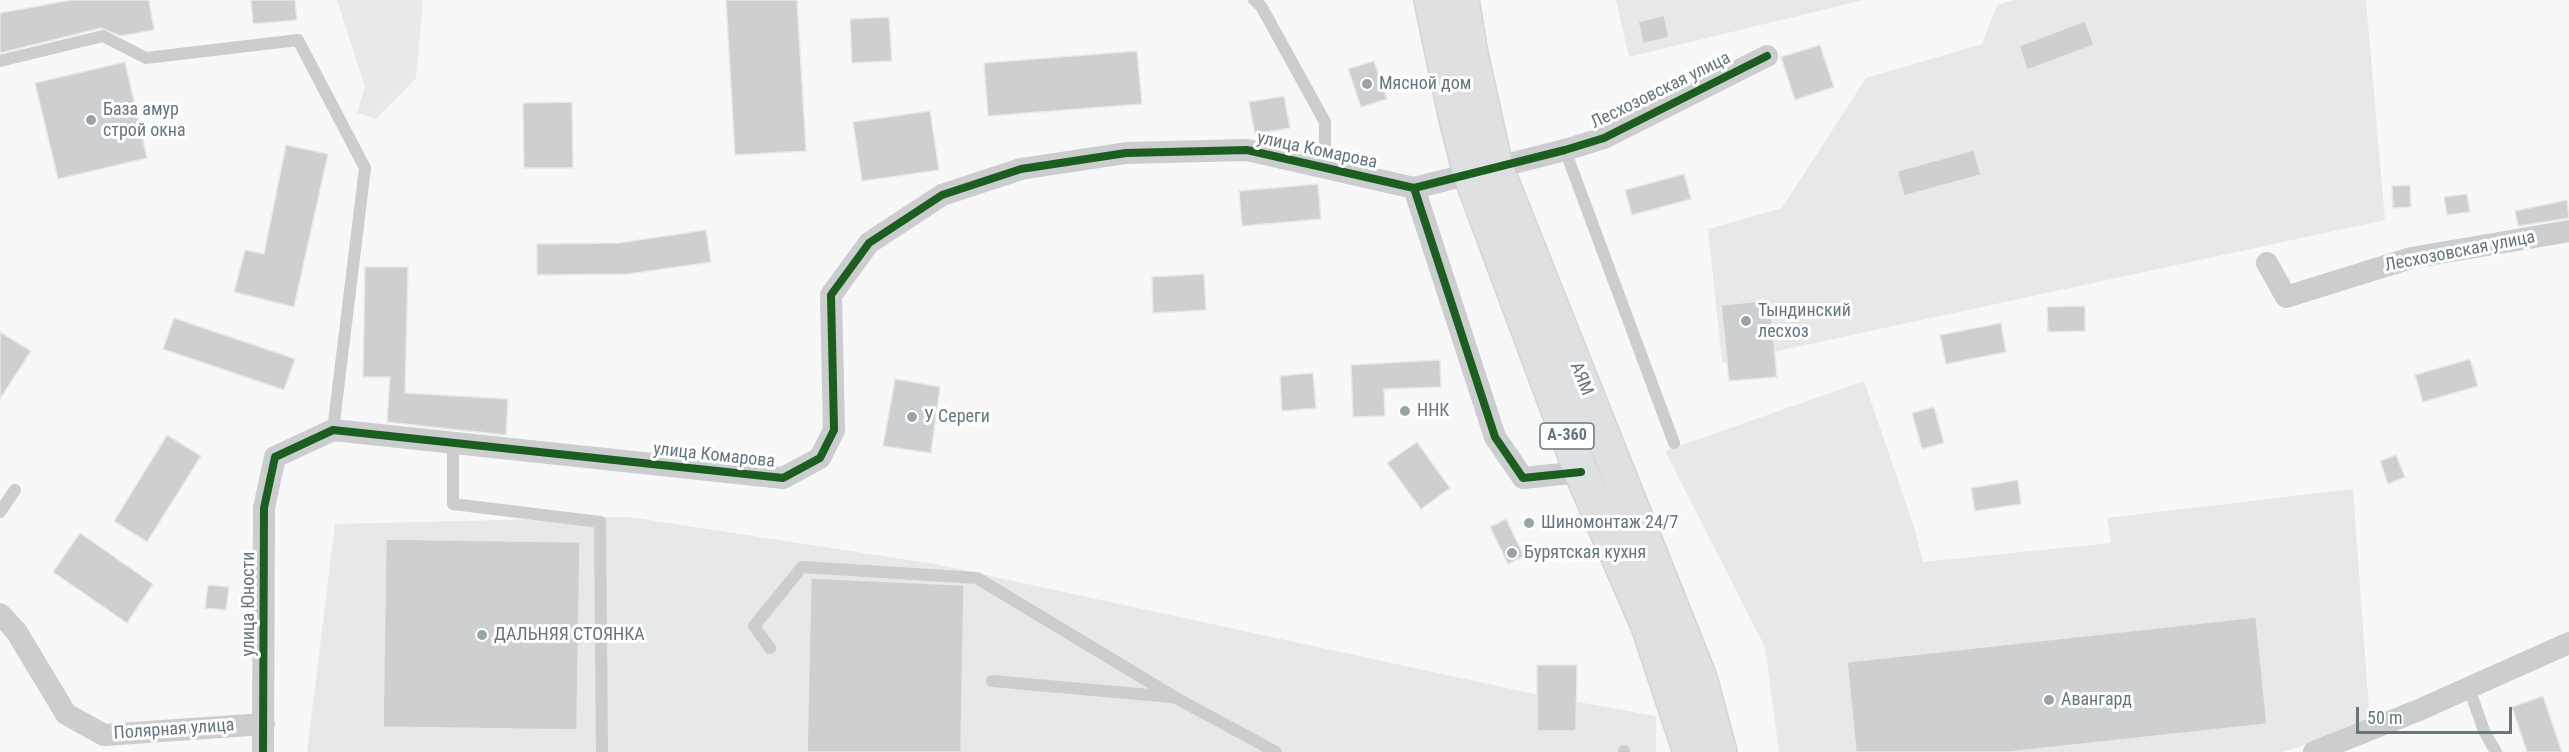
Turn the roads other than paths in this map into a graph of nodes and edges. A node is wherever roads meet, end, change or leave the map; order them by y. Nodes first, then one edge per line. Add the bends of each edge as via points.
1 (1254, 0) edge
2 (1431, 0) edge
3 (1462, 0) edge
4 (1767, 56) dead end
5 (0, 61) edge
6 (1565, 150) junction
7 (1325, 167) junction
8 (1483, 170) junction
9 (1414, 188) junction
10 (2569, 231) edge
11 (2267, 263) dead end
12 (333, 430) junction
13 (453, 443) junction
14 (1674, 443) dead end
15 (1581, 472) junction
16 (15, 490) dead end
17 (0, 512) edge
18 (0, 614) edge
19 (2569, 643) edge
20 (770, 648) dead end
21 (992, 681) dead end
22 (2469, 688) junction
23 (1176, 698) junction
24 (264, 724) junction
25 (263, 752) edge
26 (602, 752) edge
27 (1276, 752) edge
28 (1690, 752) edge
29 (1720, 752) edge
30 (2314, 752) edge
31 (2496, 752) edge

1 - 7 lane via 1261,6 1325,122
2 - 8 highway, АЯМ / А-360 via 1455,116
3 - 8 highway, АЯМ / А-360
4 - 6 street, Лесхозовская улица via 1604,138
5 - 12 lane via 103,36 146,57 298,40 365,168
6 - 8 street, Лесхозовская улица
6 - 14 lane
7 - 9 street, улица Комарова
7 - 13 street, улица Комарова via 1247,150 1126,153 1021,169 942,195 869,243 831,295 834,430 820,458 783,478
8 - 9 street, Лесхозовская улица
8 - 15 highway, АЯМ / А-360
8 - 29 highway, АЯМ / А-360 via 1700,678
9 - 15 street via 1495,437 1523,478
10 - 11 street, Лесхозовская улица via 2411,258 2286,297
12 - 13 street, улица Комарова
12 - 24 street, улица Юности via 276,457 264,508
13 - 26 lane via 453,504 600,522
15 - 28 highway, АЯМ / А-360 via 1648,626
16 - 17 lane
18 - 24 street, Полярная улица via 16,631 66,714 104,735
19 - 22 street
20 - 23 lane via 754,626 802,567 977,578
21 - 23 lane
22 - 30 street
22 - 31 lane
23 - 27 lane
24 - 25 street, улица Юности

